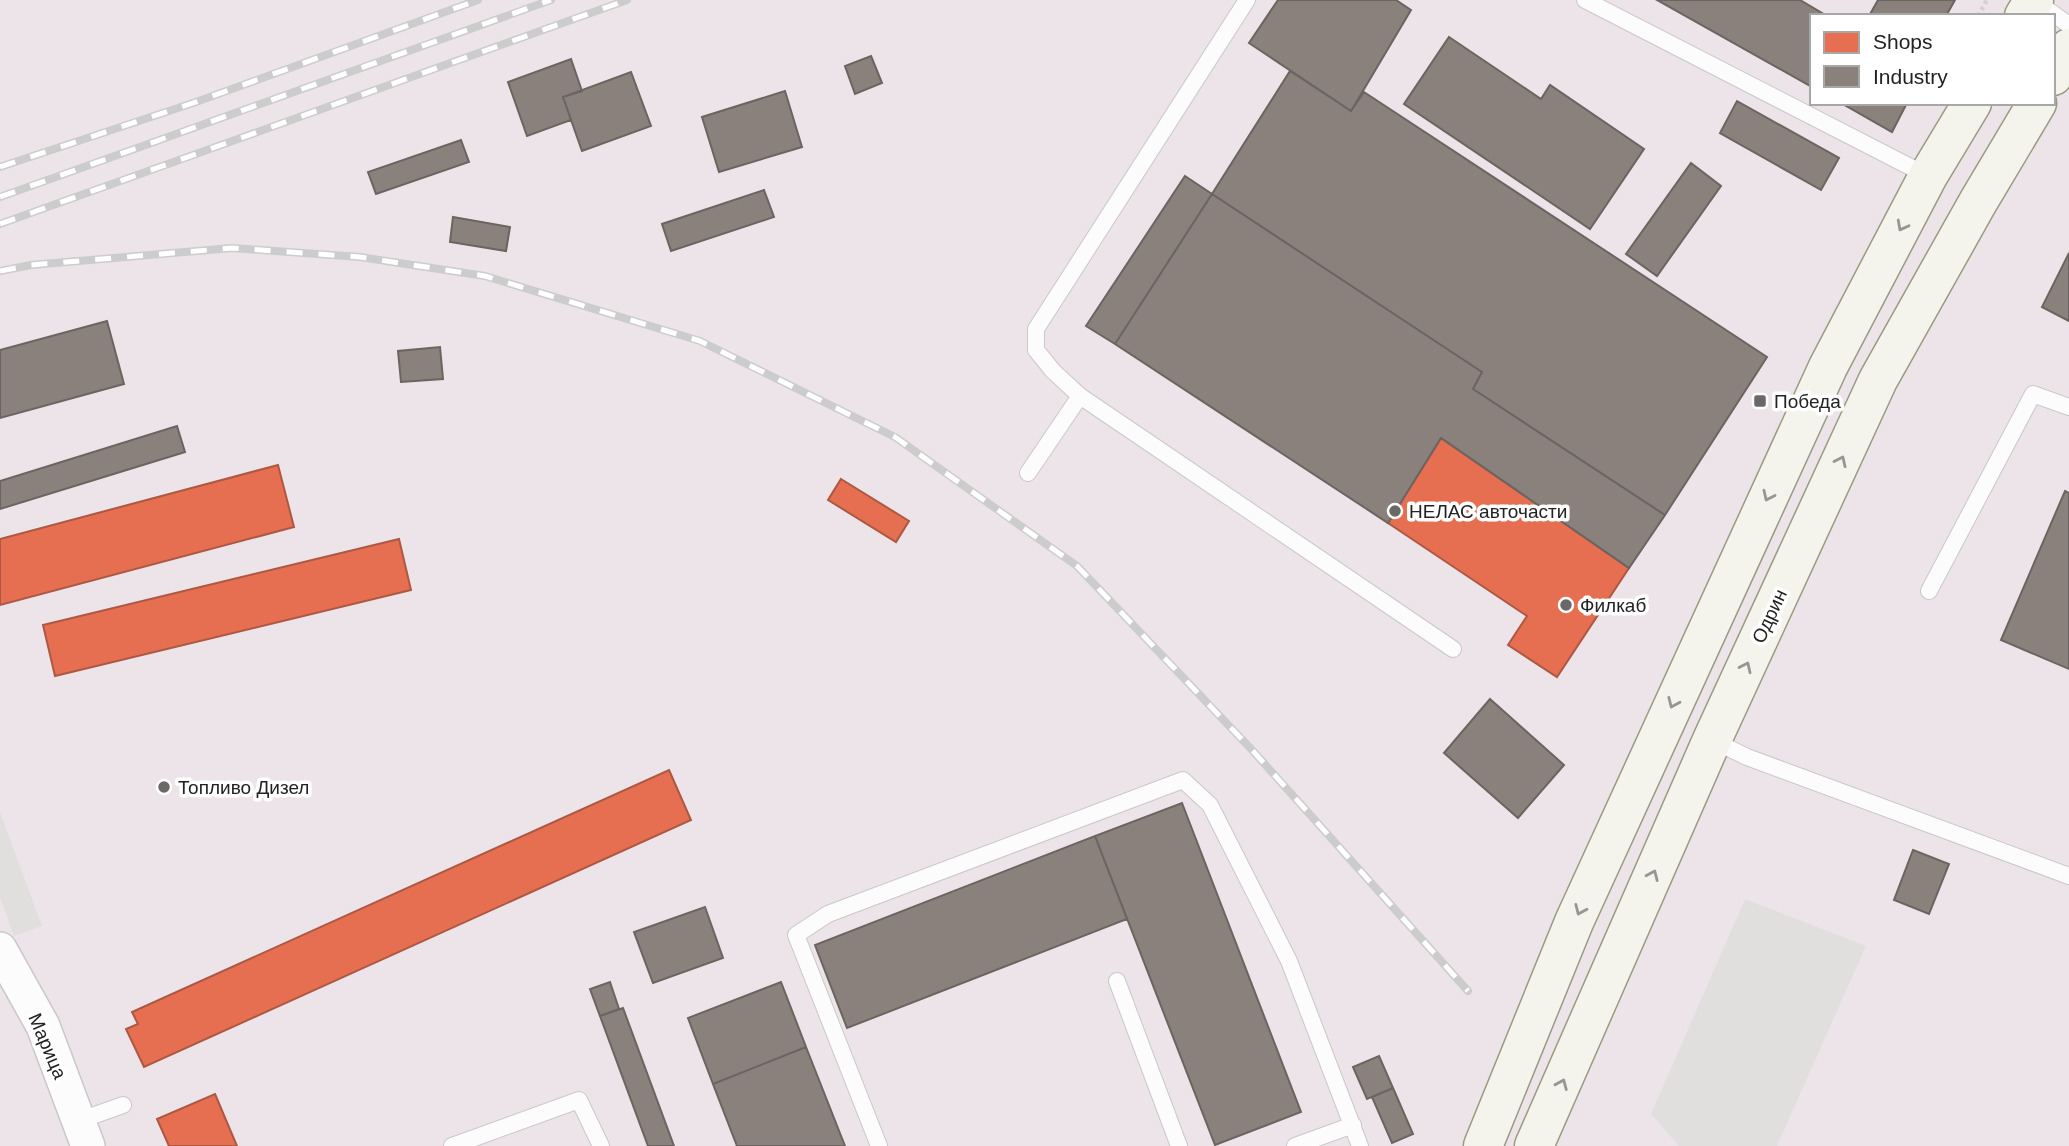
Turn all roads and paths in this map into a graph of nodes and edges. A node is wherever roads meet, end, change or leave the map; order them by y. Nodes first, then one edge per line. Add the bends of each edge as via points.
1 (1247, 0) edge
2 (1585, 0) edge
3 (2034, 0) edge
4 (2054, 14) edge
5 (2069, 48) edge
6 (2055, 72) edge
7 (1971, 105) edge
8 (2036, 105) edge
9 (1928, 176) junction
10 (1080, 396) junction
11 (2069, 407) edge
12 (1028, 473) dead end
13 (1929, 591) dead end
14 (1453, 649) dead end
15 (1712, 740) junction
16 (2069, 876) edge
17 (0, 950) edge
18 (1117, 981) dead end
19 (123, 1105) dead end
20 (1353, 1125) junction
21 (83, 1134) edge
22 (452, 1146) edge
23 (601, 1146) edge
24 (879, 1146) edge
25 (1179, 1146) edge
26 (1295, 1146) edge
27 (1360, 1146) edge
28 (1483, 1146) edge
29 (1534, 1146) edge

1 - 10 lane via 1036,329 1036,350
2 - 9 lane
3 - 4 lane
5 - 6 main road
7 - 9 main road
15 -> 8 main road, Одрин via 1878,380
9 -> 28 main road via 1828,367 1747,541 1574,922
10 - 12 lane
10 - 14 lane
11 - 13 lane via 2033,394
15 - 16 lane via 1746,757
29 -> 15 main road, Одрин
17 - 21 street, Марица via 43,1026
18 - 25 lane
19 - 21 lane
20 - 24 lane via 1289,961 1210,804 1183,780 828,914 796,935
20 - 26 lane
20 - 27 lane
22 - 23 lane via 579,1100

